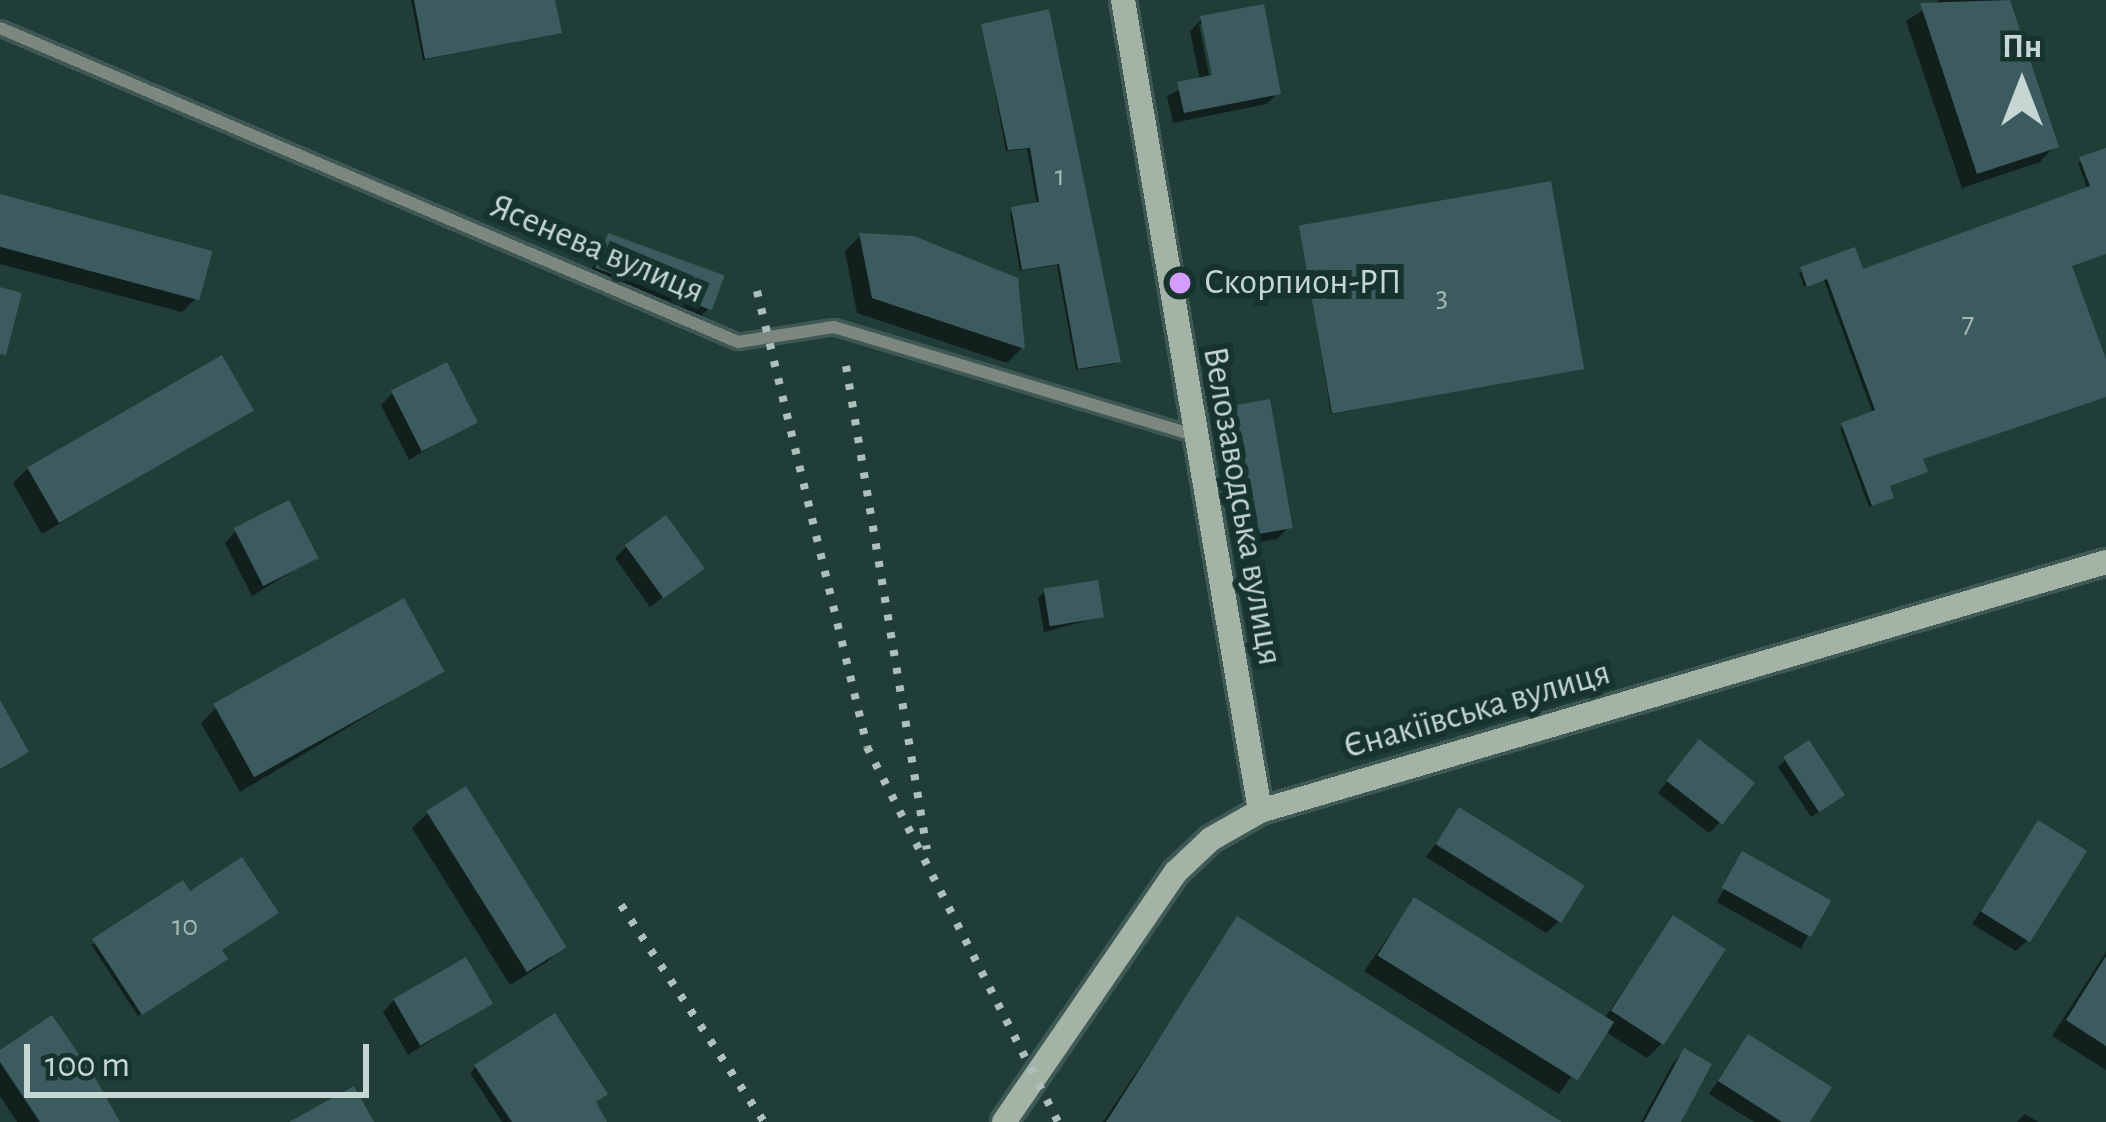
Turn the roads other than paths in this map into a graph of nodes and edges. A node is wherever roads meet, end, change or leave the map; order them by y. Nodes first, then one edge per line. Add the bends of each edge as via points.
1 (1123, 0) edge
2 (0, 28) edge
3 (1190, 434) junction
4 (2106, 562) edge
5 (1260, 811) junction
6 (1004, 1122) edge

1 - 3 street, Велозаводська вулиця
2 - 3 street, Ясенева вулиця via 738,342 834,327
3 - 5 street, Велозаводська вулиця
4 - 5 street, Єнакіївська вулиця
5 - 6 street, Єнакіївська вулиця via 1176,872

